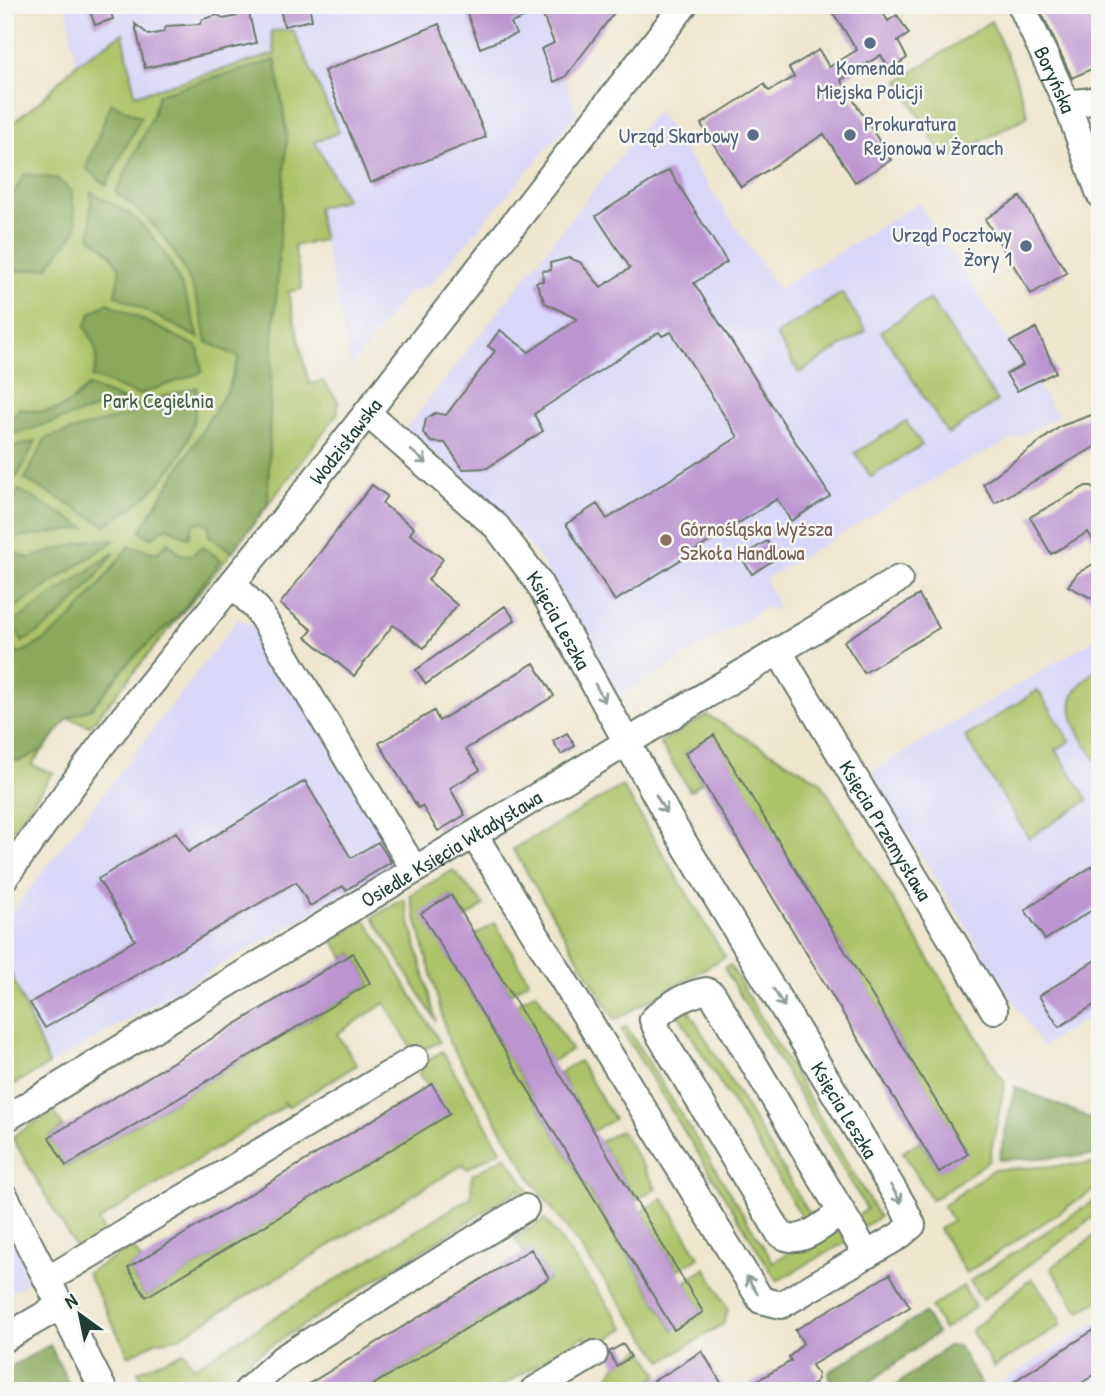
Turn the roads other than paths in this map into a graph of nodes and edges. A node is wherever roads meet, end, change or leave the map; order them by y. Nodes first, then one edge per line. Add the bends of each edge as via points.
1 (684, 5) edge
2 (1021, 5) edge
3 (1100, 100) edge
4 (1067, 104) junction
5 (1100, 194) edge
6 (367, 413) junction
7 (899, 579) dead end
8 (233, 584) junction
9 (779, 652) junction
10 (629, 744) junction
11 (474, 835) junction
12 (414, 869) junction
13 (5, 877) edge
14 (994, 1010) dead end
15 (415, 1059) dead end
16 (5, 1119) edge
17 (5, 1197) edge
18 (525, 1208) dead end
19 (842, 1212) junction
20 (867, 1255) junction
21 (49, 1279) junction
22 (62, 1305) junction
23 (5, 1338) edge
24 (594, 1354) dead end
25 (104, 1391) edge
26 (247, 1391) edge
27 (533, 1391) edge

1 - 6 street, Wodzisławska
2 - 4 street, Boryńska
3 - 4 street
4 - 5 street, Boryńska
6 - 8 street, Wodzisławska
6 -> 10 street, Księcia Leszka via 497,527 537,580
7 - 9 street, Osiedle Księcia Władysława
8 - 12 street via 258,610
8 - 13 street, Wodzisławska via 104,742
9 - 10 street, Osiedle Księcia Władysława
9 - 14 street, Księcia Przemysława
10 - 11 street, Osiedle Księcia Władysława
10 -> 20 street, Księcia Leszka via 912,1225
11 - 12 street, Osiedle Księcia Władysława
20 -> 11 street, Księcia Leszka via 781,1305 761,1300
12 - 16 street, Osiedle Księcia Władysława
15 - 21 street
17 - 21 street
18 - 26 street via 282,1359
19 - 19 street via 713,995 697,992 661,1012 653,1020 658,1032 780,1234 799,1240
19 - 20 street
21 - 22 street
22 - 23 street
22 - 25 street
24 - 27 street

